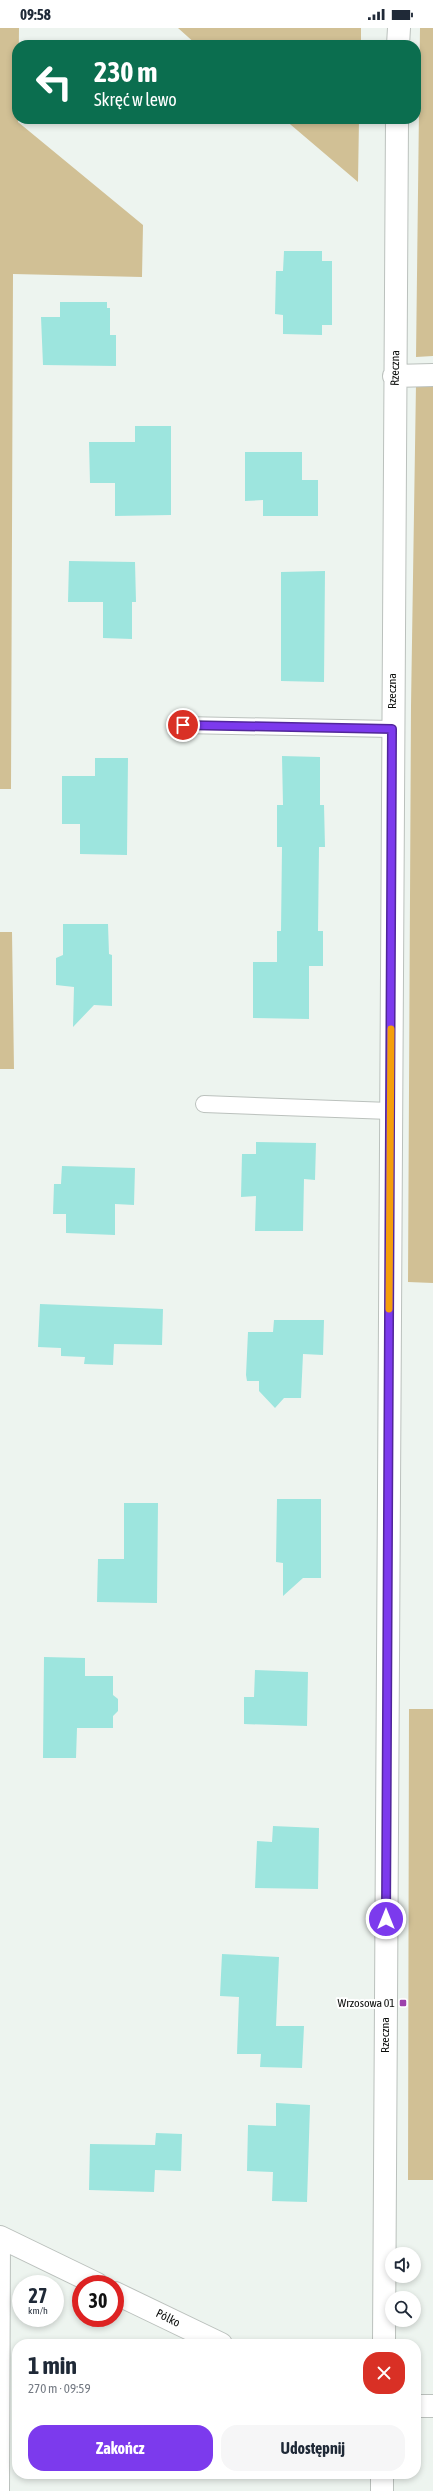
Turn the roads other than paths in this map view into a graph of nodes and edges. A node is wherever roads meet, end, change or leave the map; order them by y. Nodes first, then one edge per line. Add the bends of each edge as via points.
1 (398, 28) edge
2 (398, 40) edge
3 (397, 124) edge
4 (433, 375) edge
5 (394, 376) junction
6 (183, 725) dead end
7 (392, 729) junction
8 (204, 1104) dead end
9 (390, 1111) junction
10 (1, 2237) edge
11 (79, 2275) edge
12 (124, 2297) edge
13 (211, 2339) edge
14 (384, 2339) edge
15 (421, 2406) edge
16 (433, 2406) edge
17 (382, 2479) edge
18 (1, 2491) edge
19 (382, 2491) edge

1 - 2 street
3 - 5 street, Rzeczna
4 - 5 street
5 - 7 street, Rzeczna
6 - 7 lane
7 - 9 street, Rzeczna
8 - 9 lane
9 - 14 street, Rzeczna
10 - 11 street
10 - 18 lane
12 - 13 street, Pólko
15 - 16 street
17 - 19 street

